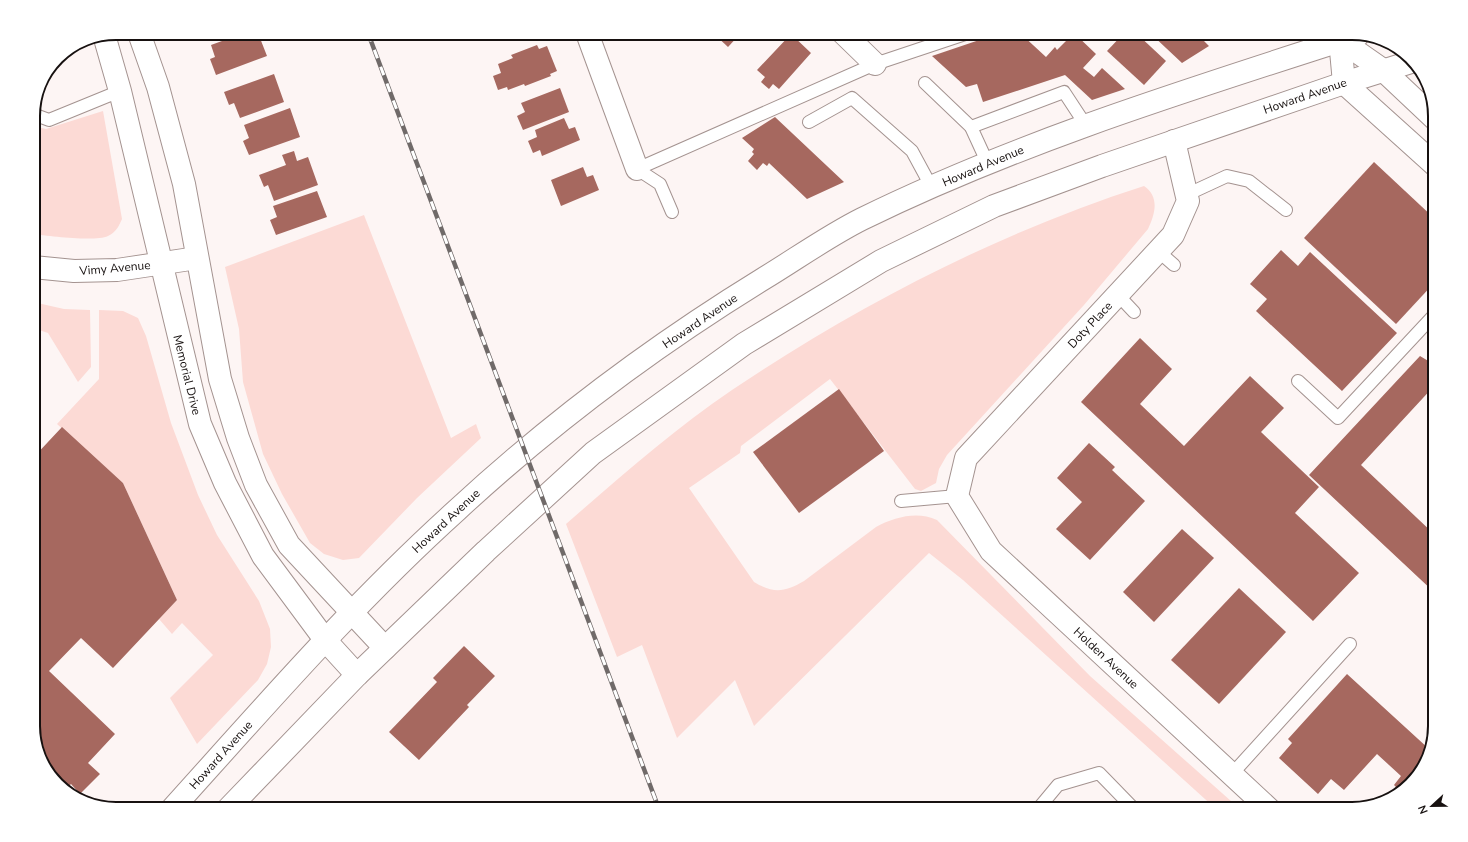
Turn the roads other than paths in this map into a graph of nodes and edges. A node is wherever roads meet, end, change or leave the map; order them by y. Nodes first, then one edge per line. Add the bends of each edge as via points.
1 (141, 40) edge
2 (590, 40) edge
3 (850, 40) edge
4 (947, 40) edge
5 (1332, 40) edge
6 (1344, 40) edge
7 (1349, 40) edge
8 (106, 41) edge
9 (1407, 63) edge
10 (875, 64) junction
11 (1383, 70) junction
12 (925, 83) dead end
13 (1344, 83) junction
14 (120, 91) junction
15 (1428, 112) edge
16 (40, 117) edge
17 (809, 122) dead end
18 (1085, 124) junction
19 (971, 127) junction
20 (1174, 141) junction
21 (1428, 159) edge
22 (988, 164) junction
23 (638, 169) junction
24 (932, 188) junction
25 (1186, 195) junction
26 (1286, 210) dead end
27 (672, 212) dead end
28 (197, 258) junction
29 (162, 264) junction
30 (40, 268) edge
31 (1118, 295) junction
32 (1134, 312) dead end
33 (1428, 322) edge
34 (1298, 381) dead end
35 (957, 496) junction
36 (901, 501) dead end
37 (351, 613) junction
38 (326, 641) junction
39 (1350, 644) dead end
40 (385, 648) junction
41 (358, 675) junction
42 (1232, 774) junction
43 (178, 802) edge
44 (235, 802) edge
45 (1044, 802) edge
46 (1127, 802) edge
47 (1262, 802) edge

1 - 28 main road via 158,87 184,184
2 - 23 main road
3 - 10 main road
4 - 10 lane
5 - 18 main road, Howard Avenue
6 - 13 main road
7 - 11 main road
8 - 14 main road, Memorial Drive
9 - 11 main road, Howard Avenue
10 - 23 lane
11 - 13 main road, Howard Avenue
11 - 15 main road
12 - 19 lane
13 - 20 main road, Howard Avenue
13 - 21 main road
14 - 16 lane via 49,120
14 - 29 main road, Memorial Drive
17 - 24 lane via 852,98 912,152
18 - 19 lane via 1064,92
18 - 22 main road, Howard Avenue
19 - 22 lane
20 - 25 main road, Doty Place
20 - 40 main road, Howard Avenue via 994,206 881,261 744,344 593,453
22 - 24 main road, Howard Avenue
23 - 27 lane via 660,184
24 - 37 main road, Howard Avenue via 860,220 708,312 574,410 456,510
25 - 26 lane via 1227,176 1249,181
25 - 31 main road, Doty Place via 1188,201 1166,258
28 - 29 main road, Vimy Avenue
28 - 37 main road via 220,379 256,485 289,545
29 - 30 main road, Vimy Avenue via 103,271
29 - 38 main road, Memorial Drive via 200,424 222,477 263,556
31 - 32 lane
31 - 35 main road, Doty Place via 966,458
33 - 34 lane via 1338,418
35 - 36 lane
35 - 42 main road, Holden Avenue via 991,551
37 - 38 main road, Howard Avenue
37 - 40 main road
38 - 41 main road, Memorial Drive
38 - 43 main road, Howard Avenue
39 - 42 lane
40 - 41 main road, Howard Avenue
41 - 44 main road, Howard Avenue
42 - 47 main road, Holden Avenue
45 - 46 lane via 1058,784 1099,774

